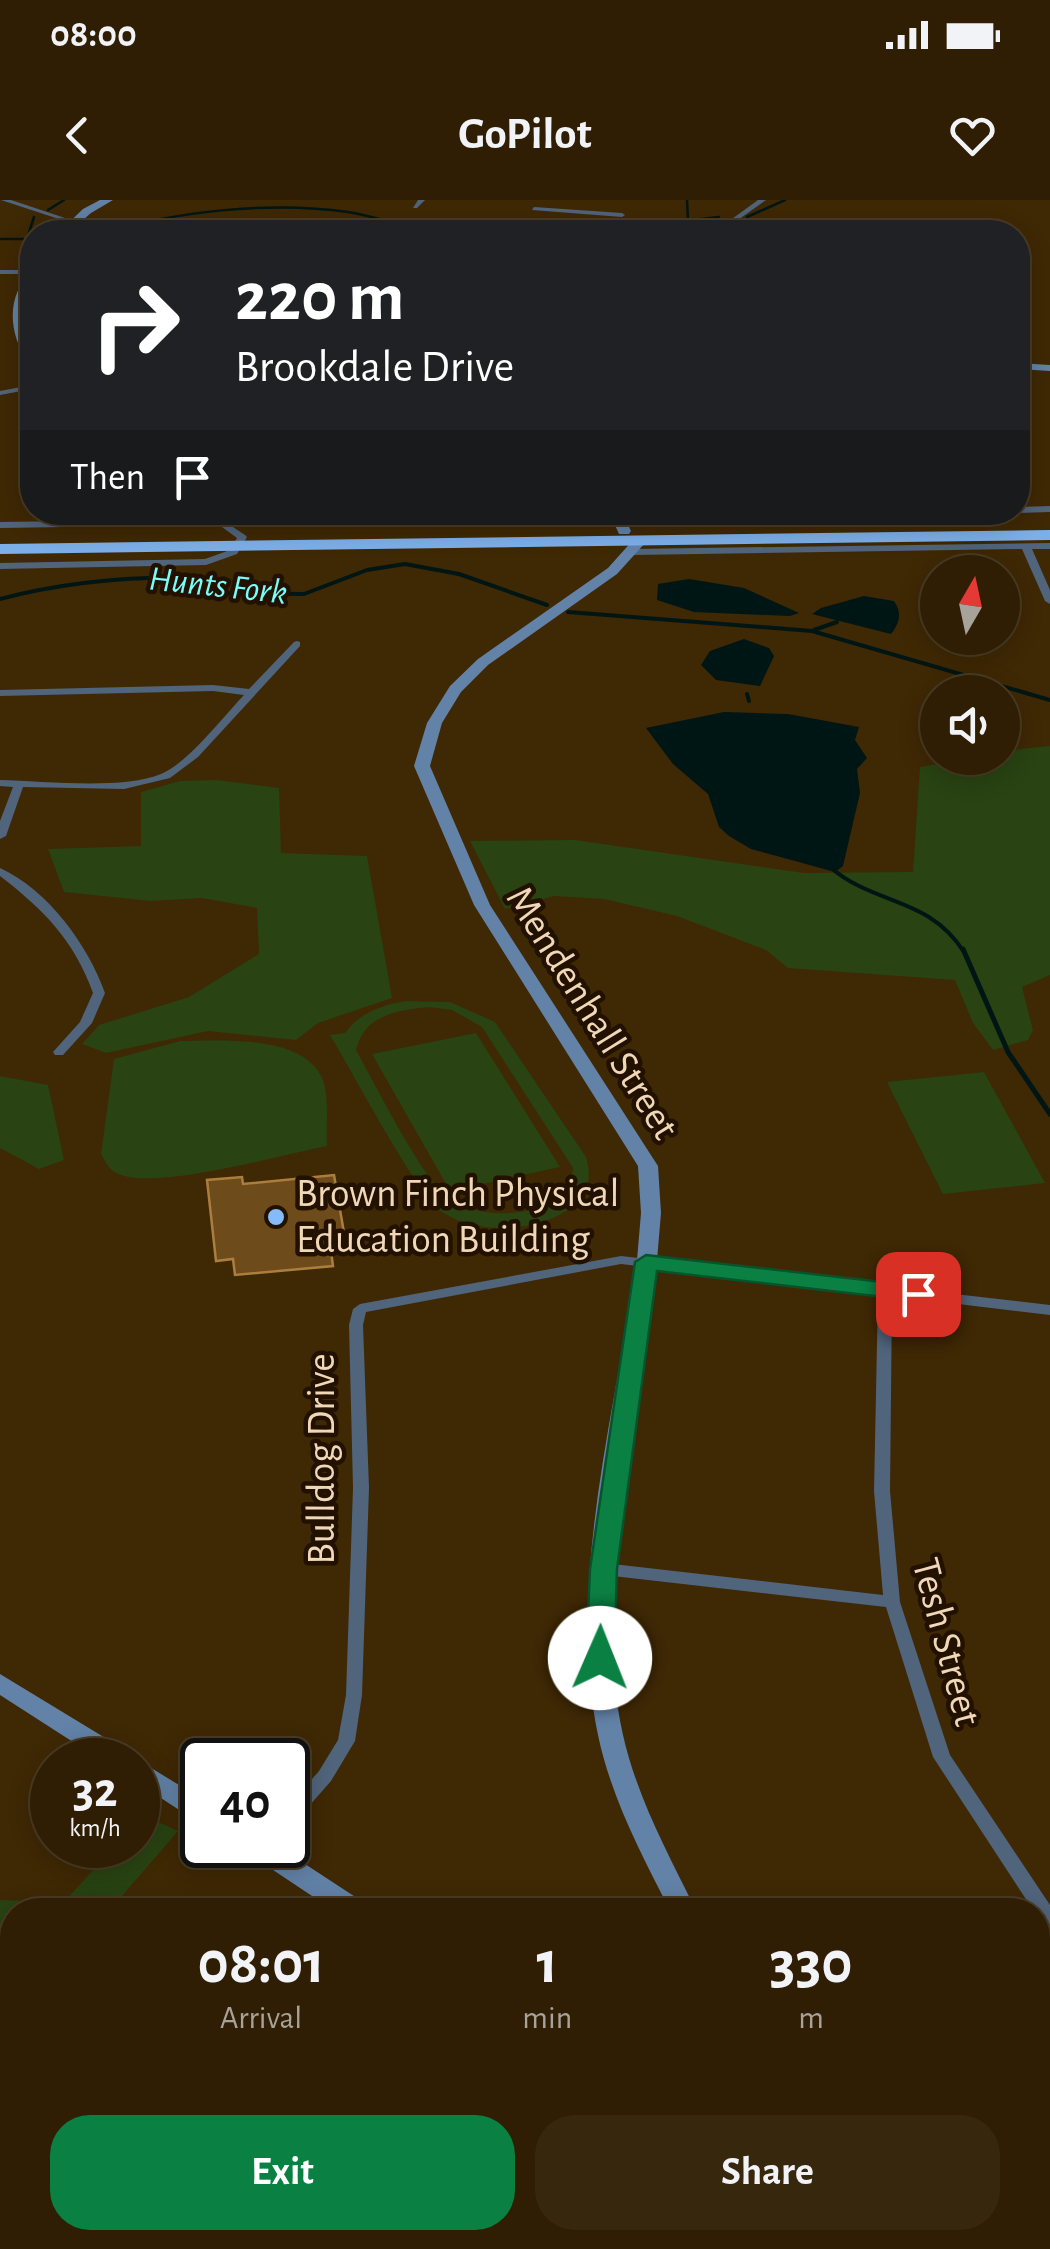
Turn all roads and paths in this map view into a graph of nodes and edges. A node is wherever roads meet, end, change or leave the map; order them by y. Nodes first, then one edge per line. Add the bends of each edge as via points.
1 (4, 200) edge
2 (108, 200) edge
3 (541, 200) edge
4 (762, 200) edge
5 (534, 209) junction
6 (622, 215) dead end
7 (67, 220) edge
8 (76, 220) edge
9 (527, 220) edge
10 (734, 220) edge
11 (20, 306) edge
12 (20, 342) edge
13 (224, 525) edge
14 (691, 525) edge
15 (1050, 526) edge
16 (626, 531) edge
17 (1050, 535) edge
18 (0, 540) edge
19 (241, 541) junction
20 (1050, 546) edge
21 (1026, 547) junction
22 (0, 549) edge
23 (0, 566) edge
24 (1050, 601) edge
25 (298, 644) dead end
26 (0, 692) edge
27 (248, 692) junction
28 (0, 783) edge
29 (19, 784) junction
30 (0, 836) edge
31 (0, 871) edge
32 (60, 1052) dead end
33 (646, 1262) junction
34 (885, 1290) junction
35 (1050, 1310) edge
36 (604, 1569) junction
37 (892, 1602) junction
38 (0, 1683) edge
39 (86, 1738) edge
40 (310, 1793) edge
41 (292, 1868) edge
42 (336, 1898) edge
43 (677, 1898) edge
44 (1035, 1898) edge

1 - 7 street
2 - 8 street
3 - 5 street
4 - 10 street
5 - 6 street
5 - 9 street
11 - 12 street
13 - 19 street
14 - 16 street
15 - 16 highway via 645,537
16 - 17 highway
16 - 19 highway
16 - 19 highway via 517,543
16 - 21 street
16 - 33 street, Mendenhall Street via 597,585 485,658 440,715 422,766 482,904 648,1166
18 - 19 highway
19 - 22 highway
19 - 23 street via 234,552 206,562
20 - 21 street
21 - 24 street
25 - 27 street
26 - 27 street
27 - 29 street via 194,755 166,776 124,786
28 - 29 street
29 - 30 street
31 - 32 street via 50,908 90,962 99,993 86,1023
33 - 34 street
33 - 36 street, Mendenhall Street
33 - 40 street, Bulldog Drive via 621,1260 360,1310 354,1696 346,1741
34 - 35 street
34 - 37 street, Tesh Street via 882,1491
36 - 37 street
36 - 43 street, Mendenhall Street via 600,1658 610,1734 636,1817
37 - 44 street, Tesh Street via 942,1757
38 - 39 street
41 - 42 street

